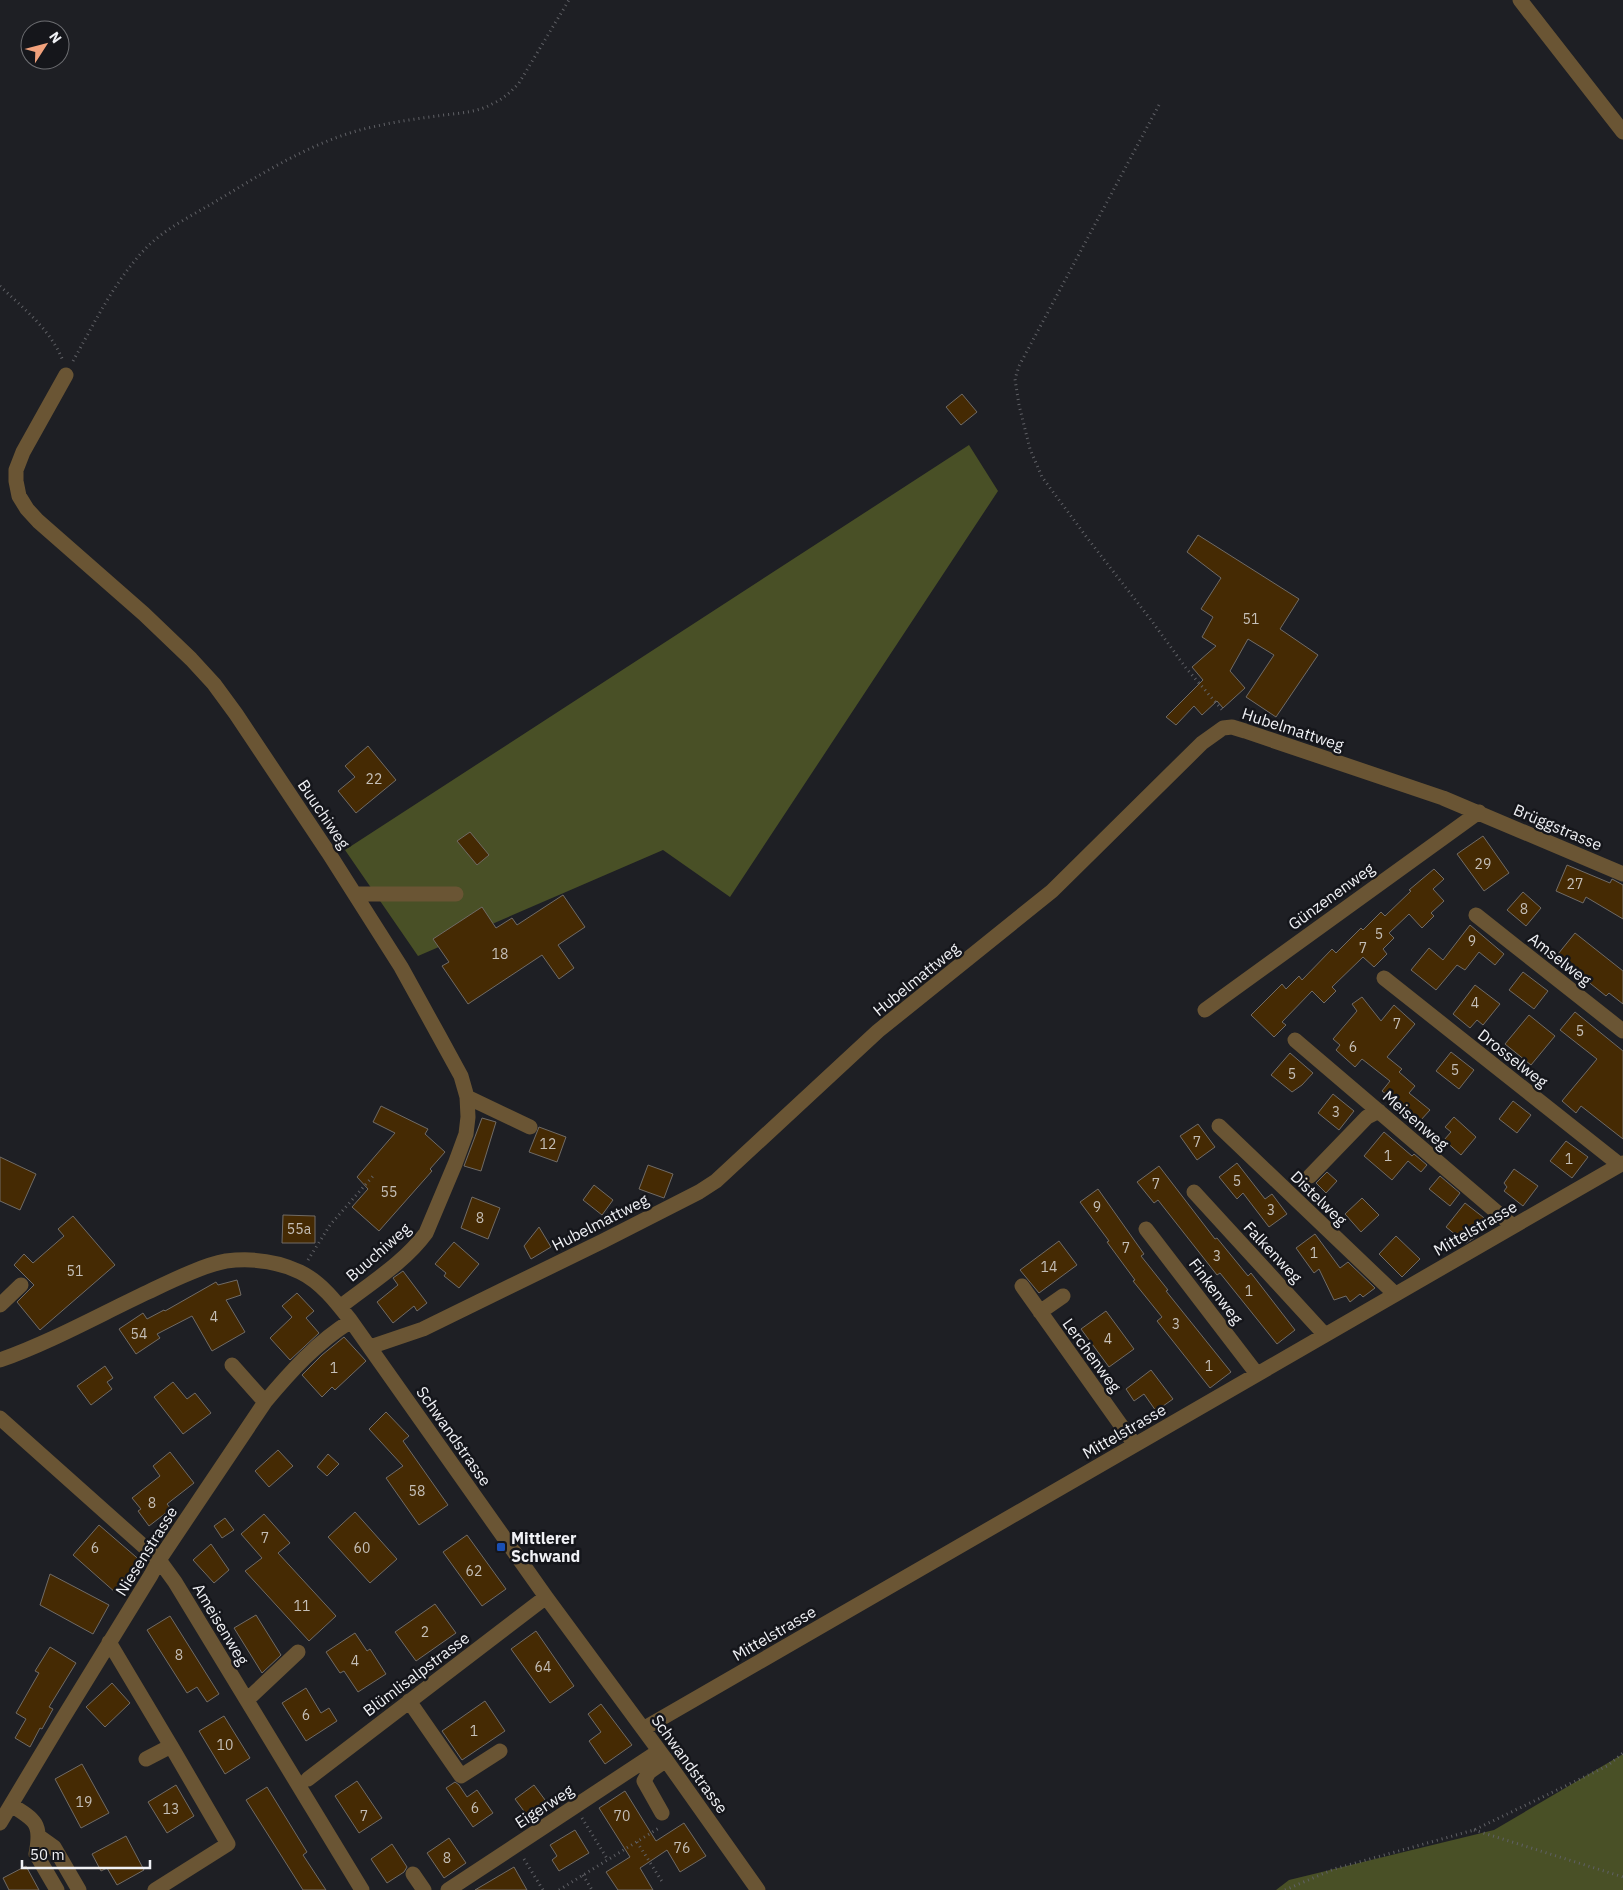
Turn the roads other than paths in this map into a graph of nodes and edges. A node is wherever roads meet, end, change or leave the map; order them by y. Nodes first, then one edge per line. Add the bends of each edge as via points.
1 (1520, 0) edge
2 (1623, 132) edge
3 (66, 375) road end
4 (1479, 812) junction
5 (1623, 874) edge
6 (355, 894) junction
7 (456, 894) dead end
8 (1476, 915) dead end
9 (1384, 978) dead end
10 (1205, 1010) dead end
11 (1623, 1031) edge
12 (1295, 1040) dead end
13 (467, 1097) junction
14 (1378, 1111) junction
15 (1219, 1126) dead end
16 (530, 1127) dead end
17 (1622, 1164) edge
18 (1310, 1176) dead end
19 (1194, 1192) dead end
20 (1513, 1226) junction
21 (1146, 1229) dead end
22 (21, 1285) dead end
23 (1022, 1286) dead end
24 (1395, 1294) junction
25 (1063, 1296) dead end
26 (0, 1305) edge
27 (340, 1307) junction
28 (1040, 1312) junction
29 (351, 1321) junction
30 (1325, 1335) junction
31 (370, 1347) junction
32 (0, 1360) edge
33 (232, 1364) dead end
34 (1257, 1374) junction
35 (265, 1402) junction
36 (0, 1418) edge
37 (1135, 1445) junction
38 (159, 1560) junction
39 (546, 1597) junction
40 (109, 1642) junction
41 (298, 1652) dead end
42 (247, 1700) junction
43 (410, 1701) junction
44 (644, 1729) junction
45 (170, 1746) junction
46 (500, 1750) dead end
47 (663, 1756) junction
48 (146, 1759) dead end
49 (308, 1778) dead end
50 (11, 1805) junction
51 (664, 1818) road end
52 (0, 1824) edge
53 (40, 1837) junction
54 (413, 1874) dead end
55 (57, 1890) edge
56 (80, 1890) edge
57 (155, 1890) edge
58 (362, 1890) edge
59 (424, 1890) edge
60 (448, 1890) edge
61 (758, 1890) edge

1 - 2 street
3 - 6 street, Buuchiweg via 23,452 16,470 18,496 38,521 144,614 214,684
4 - 5 street, Brüggstrasse
4 - 10 street, Günzenenweg
4 - 31 street, Hubelmattweg via 1232,727 1223,728 1202,743 1052,890 878,1031 716,1181 603,1241 423,1329
6 - 7 street
6 - 13 street, Buuchiweg via 429,1017 461,1076
8 - 11 street, Amselweg
9 - 17 street, Drosselweg
12 - 14 street, Meisenweg
13 - 16 street
13 - 27 street, Buuchiweg via 466,1134 426,1233 405,1256
14 - 18 street via 1366,1117
14 - 20 street, Meisenweg
15 - 24 street, Distelweg
17 - 20 street, Mittelstrasse
19 - 30 street, Falkenweg
20 - 24 street, Mittelstrasse
21 - 34 street, Finkenweg
22 - 26 street
23 - 28 street, Lerchenweg
24 - 30 street, Mittelstrasse
25 - 28 street
27 - 29 street, Schwandstrasse
27 - 32 street, Schwandstrasse via 327,1292 302,1273 286,1266 265,1261 224,1262 166,1284
28 - 37 street, Lerchenweg
29 - 31 street, Schwandstrasse
29 - 35 street, Niesenstrasse via 318,1344
30 - 34 street, Mittelstrasse
31 - 39 street, Schwandstrasse
33 - 35 street
34 - 37 street, Mittelstrasse
35 - 38 street, Niesenstrasse
36 - 38 street, Ameisenweg
37 - 44 street, Mittelstrasse
38 - 40 street, Niesenstrasse
38 - 42 street, Ameisenweg
39 - 43 street, Blümlisalpstrasse
39 - 44 street, Schwandstrasse
40 - 45 street
40 - 50 street, Niesenstrasse
41 - 42 street
42 - 58 street, Ameisenweg
43 - 46 street via 461,1776
43 - 49 street, Blümlisalpstrasse
44 - 47 street, Schwandstrasse
45 - 48 street
45 - 57 street via 228,1844
47 - 51 street via 644,1781
47 - 60 street, Eigerweg via 574,1807
47 - 61 street, Schwandstrasse
50 - 52 street, Niesenstrasse
50 - 53 street via 33,1820
53 - 55 street via 36,1854
53 - 56 street via 54,1847
54 - 59 street

